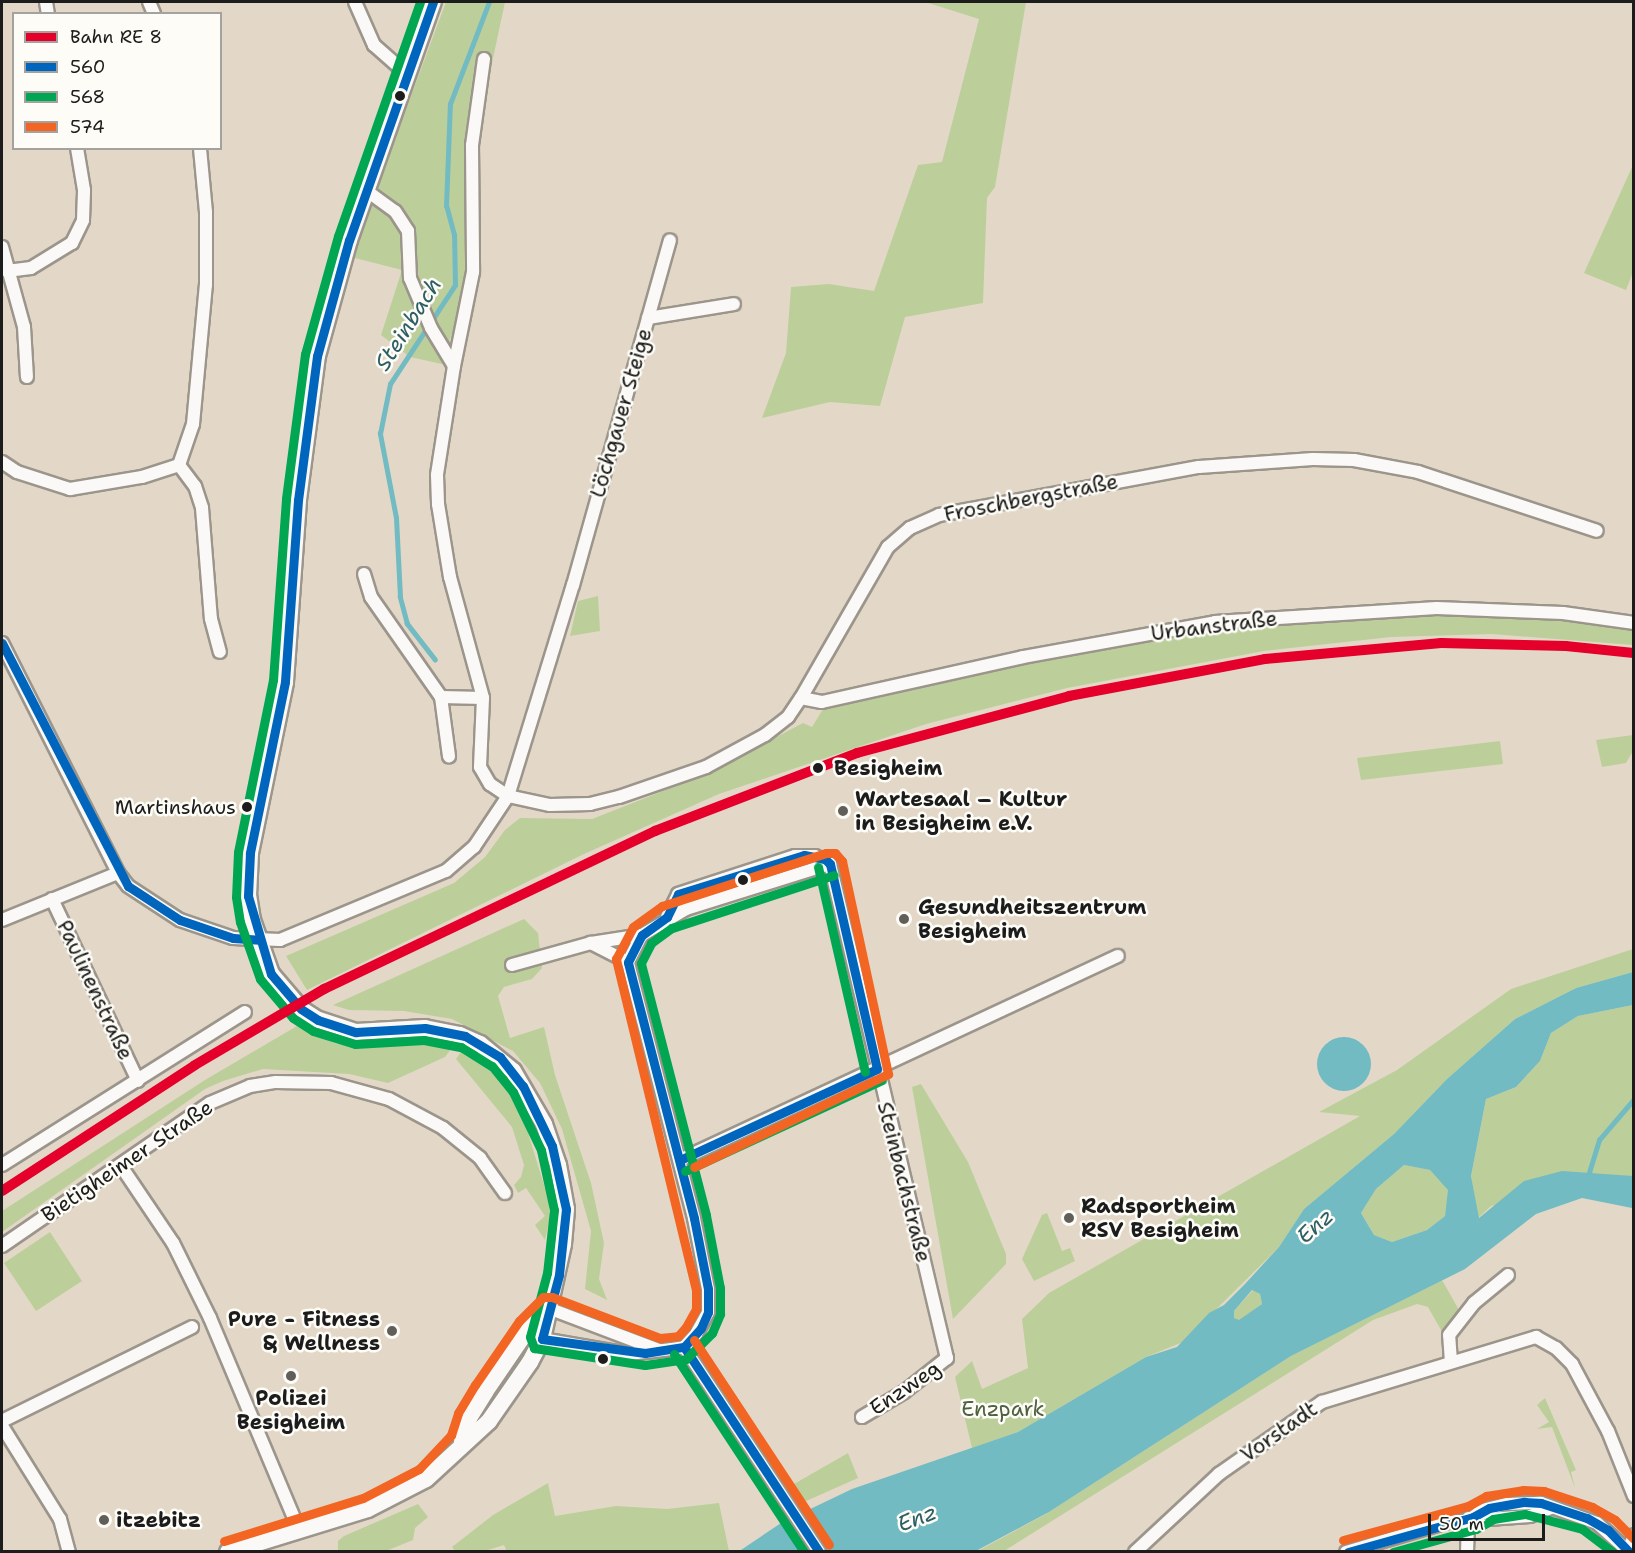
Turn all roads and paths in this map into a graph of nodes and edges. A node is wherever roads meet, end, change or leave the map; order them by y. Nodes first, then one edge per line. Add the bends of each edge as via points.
1 (355, 2) edge
2 (433, 2) edge
3 (484, 59) dead end
4 (408, 75) junction
5 (77, 150) edge
6 (200, 150) edge
7 (367, 191) junction
8 (670, 240) dead end
9 (2, 247) edge
10 (8, 271) junction
11 (734, 304) dead end
12 (648, 318) junction
13 (454, 366) junction
14 (27, 377) dead end
15 (2, 462) edge
16 (179, 465) junction
17 (1598, 531) dead end
18 (364, 574) dead end
19 (1634, 623) edge
20 (2, 643) edge
21 (220, 652) dead end
22 (441, 697) junction
23 (483, 698) junction
24 (801, 698) junction
25 (448, 756) dead end
26 (508, 796) junction
27 (830, 864) junction
28 (117, 873) junction
29 (738, 876) junction
30 (742, 893) junction
31 (52, 898) junction
32 (667, 917) junction
33 (2, 920) edge
34 (642, 935) junction
35 (258, 940) junction
36 (591, 943) junction
37 (1118, 956) dead end
38 (628, 962) junction
39 (512, 965) dead end
40 (245, 1012) dead end
41 (877, 1070) junction
42 (138, 1081) junction
43 (680, 1160) junction
44 (2, 1165) edge
45 (121, 1166) junction
46 (505, 1193) dead end
47 (2, 1246) edge
48 (1508, 1275) dead end
49 (548, 1308) junction
50 (192, 1327) dead end
51 (542, 1339) junction
52 (684, 1347) junction
53 (659, 1350) junction
54 (947, 1358) joint
55 (1451, 1362) junction
56 (862, 1417) dead end
57 (2, 1421) edge
58 (2, 1426) edge
59 (462, 1441) junction
60 (1632, 1480) edge
61 (1634, 1496) edge
62 (1471, 1518) junction
63 (299, 1530) junction
64 (1634, 1535) edge
65 (1386, 1545) edge
66 (69, 1551) edge
67 (228, 1551) edge
68 (819, 1551) edge
69 (1135, 1551) edge
70 (1346, 1551) edge
71 (1467, 1551) edge
72 (1629, 1551) edge

1 - 4 street via 374,45
2 - 4 main road
3 - 13 street via 472,145 473,272
4 - 7 main road
5 - 10 street via 84,190 83,220 72,243 31,268
6 - 16 street via 206,212 206,285 193,424
7 - 13 street via 395,211 408,231 408,269 413,287
7 - 35 main road via 331,298 309,404 285,682 248,873
8 - 12 street, Löchgauer Steige
9 - 10 street
10 - 14 street via 24,327
11 - 12 street
12 - 26 street, Löchgauer Steige via 573,585
13 - 23 street via 437,475 438,504 450,577
15 - 16 street via 17,472 70,489 142,477
16 - 21 street via 195,486 202,508 211,619
17 - 24 street, Froschbergstraße via 1418,472 1354,460 1313,459 1188,469 939,515 910,528 888,547
18 - 22 street via 371,597
19 - 24 street, Urbanstraße via 1563,613 1437,608 1215,622 1023,657 822,702
20 - 28 street
22 - 23 street
22 - 25 street
23 - 26 street via 480,767 490,784
24 - 26 street, Froschbergstraße via 788,717 765,735 706,767 649,789 570,805
26 - 35 street, Löchgauer Steige via 474,847 446,871 280,940
27 - 29 street via 825,859 804,855
27 - 30 street
27 - 41 street, Steinbachstraße
28 - 31 street
28 - 35 street, Löchgauer Steige via 128,886 180,920 233,938
29 - 30 street
29 - 32 street via 678,894
30 - 32 street
31 - 33 street
31 - 42 street, Paulinenstraße
32 - 34 street
34 - 36 street
34 - 38 street
35 - 49 main road via 271,974 301,1009 318,1020 356,1032 440,1030 480,1044 500,1057 524,1086 544,1124 566,1209 563,1244
36 - 38 street
36 - 39 street
37 - 41 street
38 - 43 street
40 - 42 street
41 - 43 street
41 - 54 street, Steinbachstraße
42 - 44 street
43 - 52 street via 708,1302 701,1328
45 - 46 street, Bietigheimer Straße via 192,1114 228,1095 262,1084 317,1081 389,1099 443,1128 480,1158
45 - 47 street, Bietigheimer Straße
45 - 63 street via 173,1243 210,1318
48 - 55 street via 1474,1303 1449,1335
49 - 51 main road
49 - 53 street
49 - 59 main road via 528,1329 485,1392 469,1418
50 - 57 street
51 - 53 street via 629,1354
51 - 59 main road via 499,1407
52 - 53 street
52 - 68 street
54 - 56 street, Enzweg via 884,1406
55 - 60 street, Vorstadt via 1536,1336 1556,1348 1577,1373
55 - 69 street, Vorstadt via 1322,1401 1219,1474
58 - 66 street via 60,1519
59 - 63 main road via 426,1479 368,1509
60 - 61 street, Vorstadt
62 - 65 street
62 - 71 street
62 - 72 street via 1504,1519 1543,1514 1551,1508 1597,1523
63 - 67 main road
64 - 72 street
65 - 70 street

